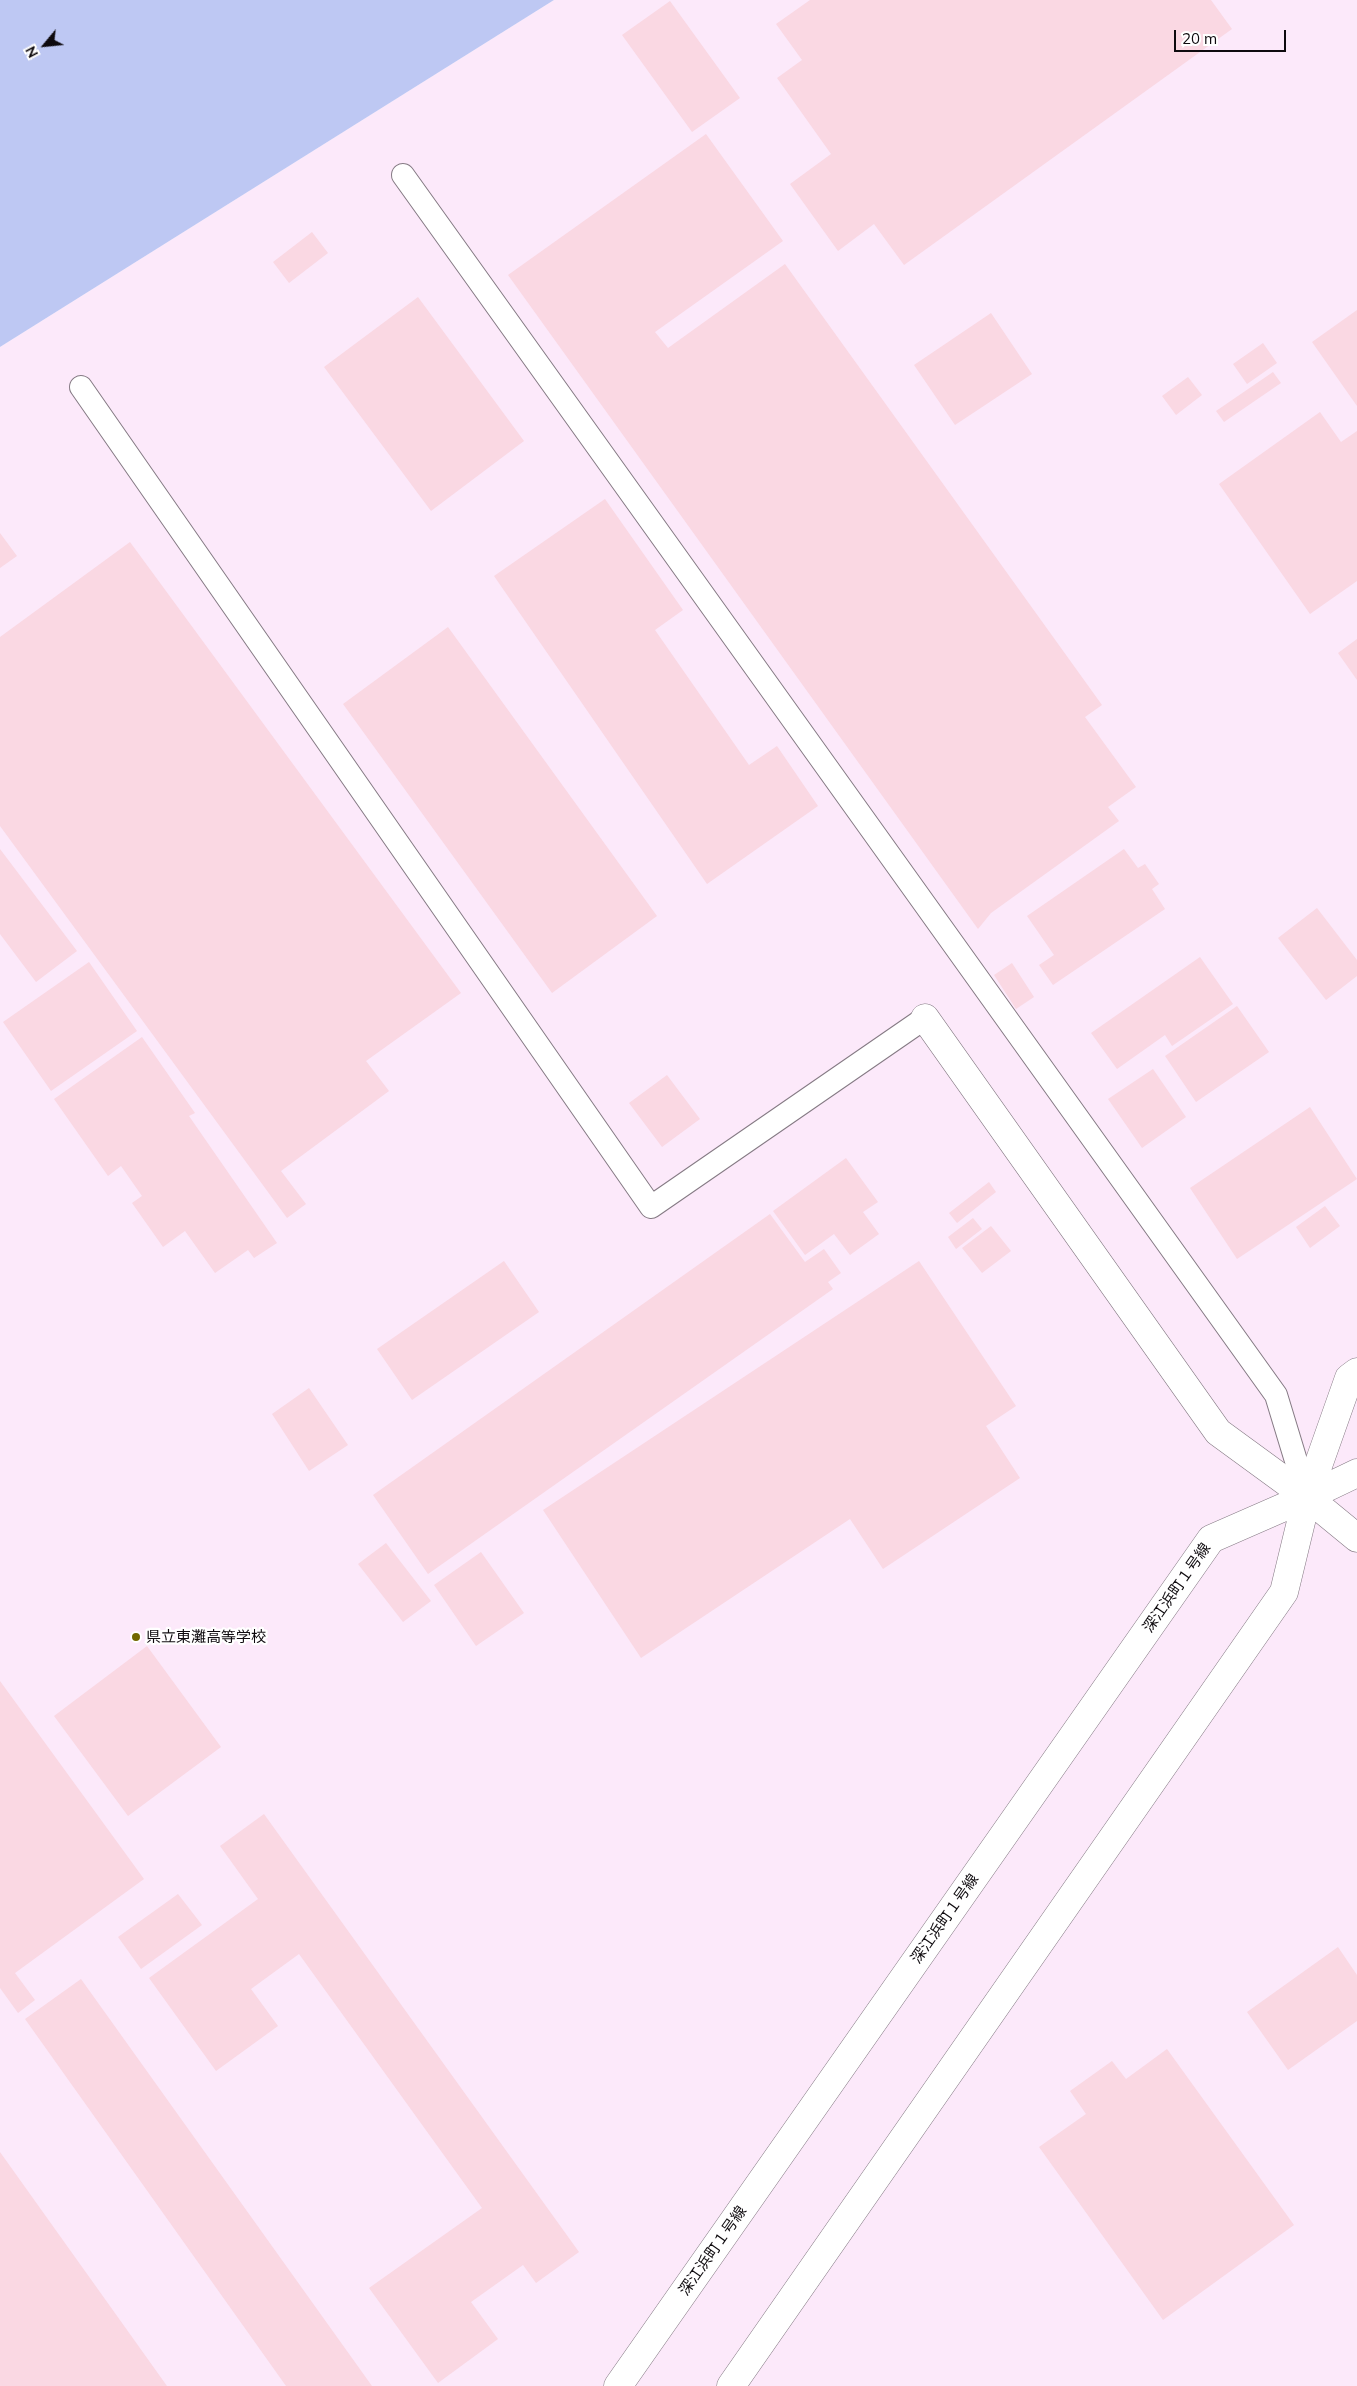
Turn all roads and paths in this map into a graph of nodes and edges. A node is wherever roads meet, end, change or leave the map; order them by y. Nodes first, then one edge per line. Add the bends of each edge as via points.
1 (403, 175) dead end
2 (81, 387) dead end
3 (925, 1018) joint
4 (1357, 1372) edge
5 (1357, 1473) edge
6 (1307, 1498) junction
7 (1357, 1538) edge
8 (618, 2386) edge
9 (732, 2386) edge

1 - 6 lane via 1276,1395
2 - 3 lane via 651,1207
3 - 6 street via 1218,1432
4 - 6 street via 1349,1378
5 - 6 street, 深江浜町１号線
6 - 7 street
6 - 8 street, 深江浜町１号線 via 1211,1539
6 - 9 street via 1284,1592

